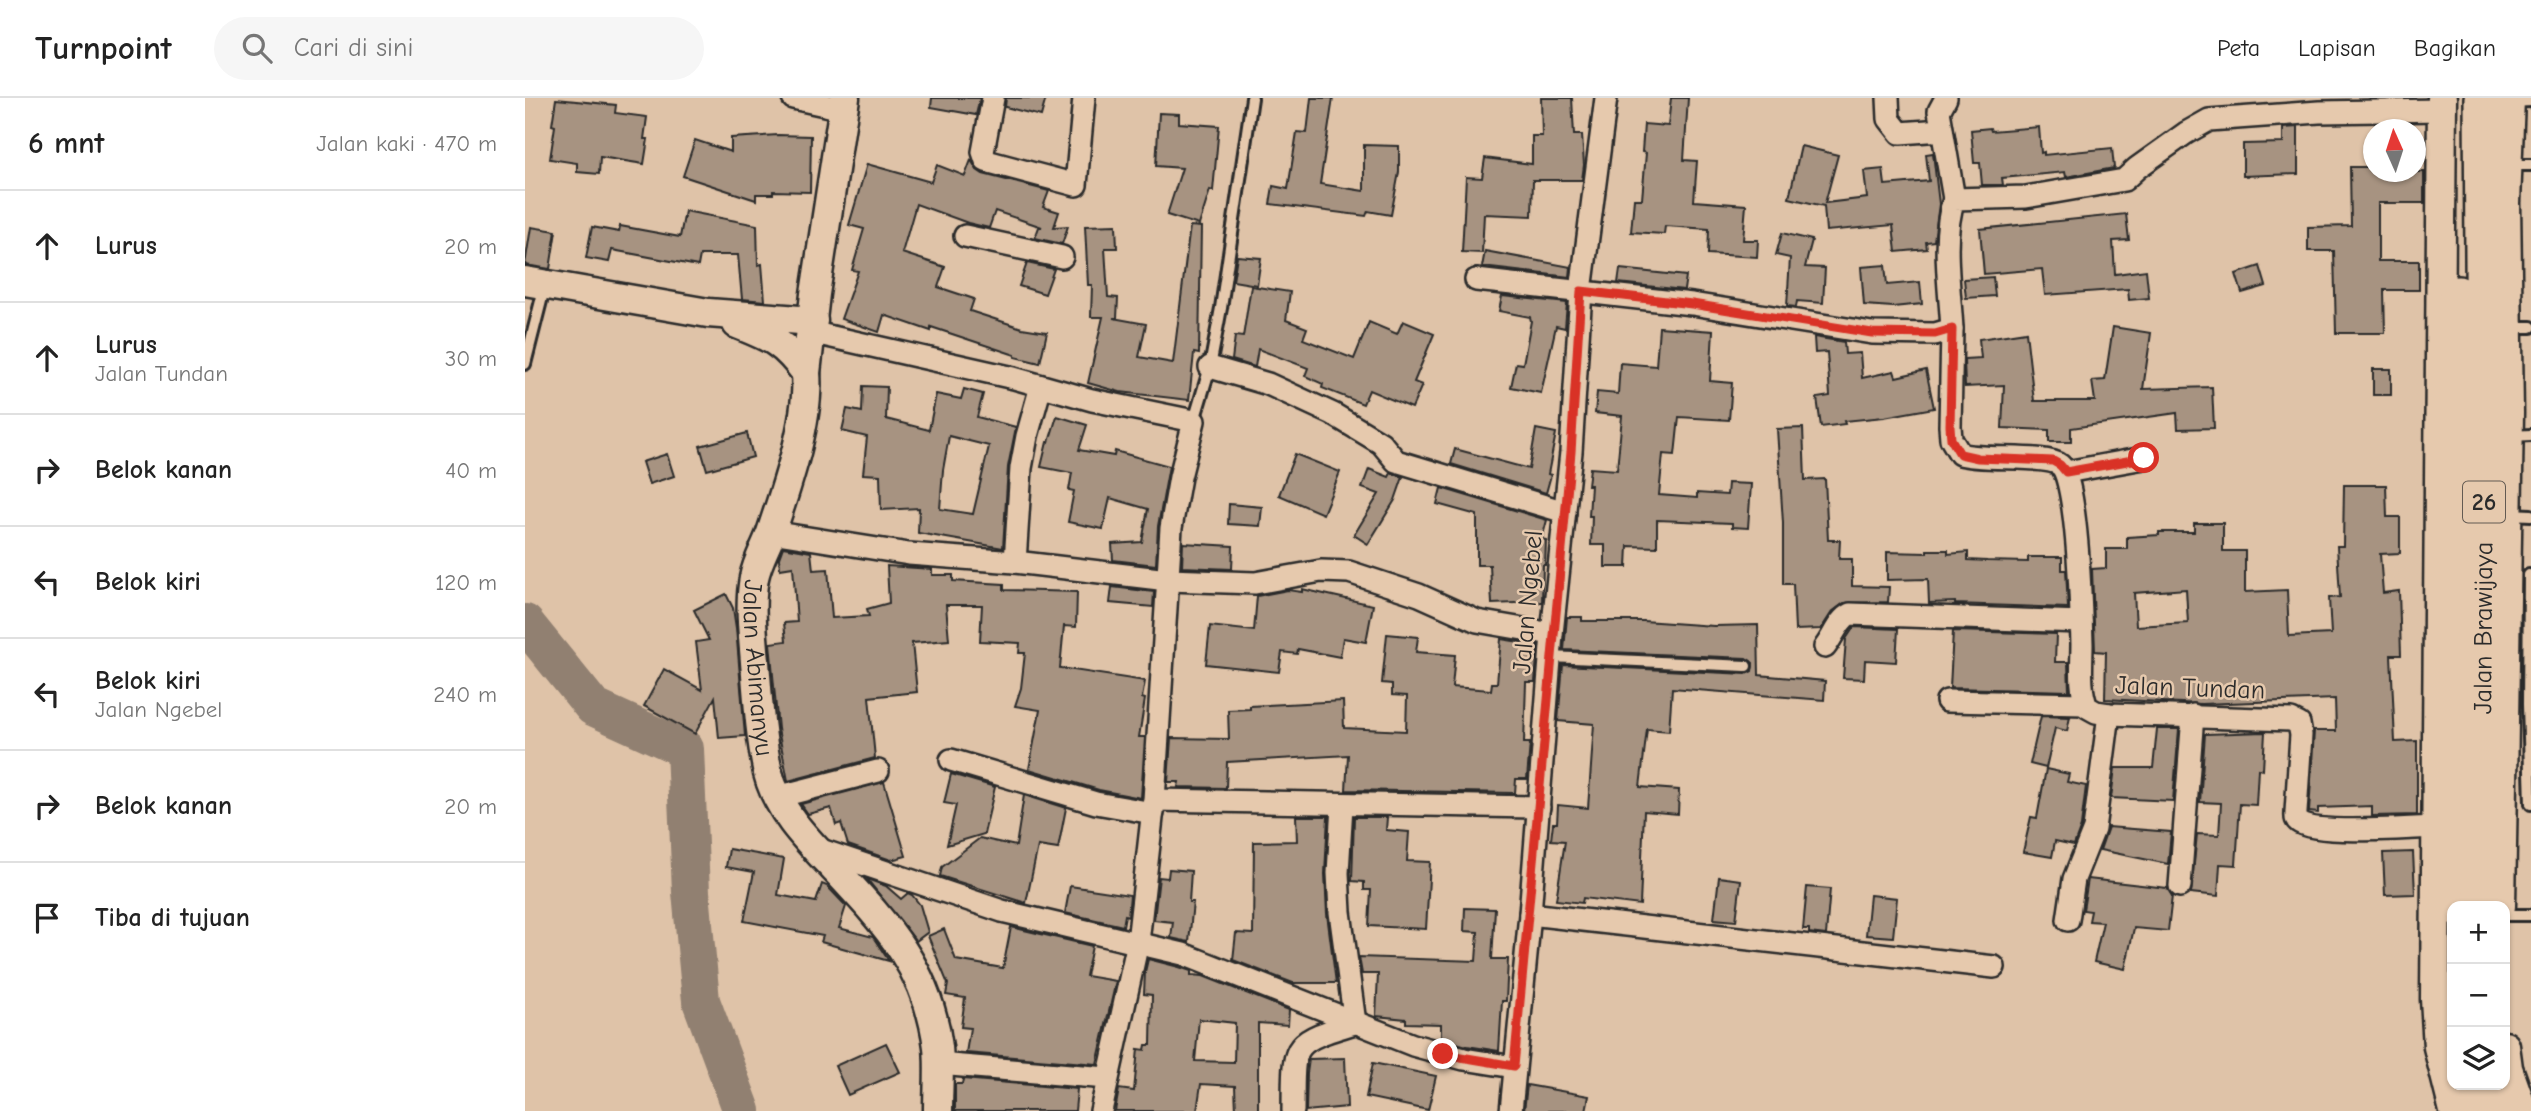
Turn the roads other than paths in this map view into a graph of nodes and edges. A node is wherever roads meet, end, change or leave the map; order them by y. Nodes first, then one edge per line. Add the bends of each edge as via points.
1 (793, 98) edge
2 (993, 98) edge
3 (1084, 98) edge
4 (1252, 98) edge
5 (1606, 98) edge
6 (1888, 98) edge
7 (1947, 98) edge
8 (2509, 100) edge
9 (2448, 102) edge
10 (844, 104) edge
11 (1942, 130) junction
12 (2507, 165) edge
13 (1954, 199) junction
14 (965, 236) dead end
15 (1062, 257) dead end
16 (1476, 280) dead end
17 (535, 283) edge
18 (1581, 291) junction
19 (708, 313) junction
20 (812, 326) junction
21 (1952, 329) junction
22 (2520, 330) edge
23 (525, 364) edge
24 (1210, 367) junction
25 (806, 373) junction
26 (1041, 386) junction
27 (1194, 421) junction
28 (2508, 425) edge
29 (2144, 458) dead end
30 (2066, 472) junction
31 (1565, 512) junction
32 (2519, 515) edge
33 (771, 532) junction
34 (1014, 562) junction
35 (2529, 575) edge
36 (1168, 580) junction
37 (2081, 622) junction
38 (1552, 634) junction
39 (1825, 647) dead end
40 (1551, 657) junction
41 (1746, 666) dead end
42 (1947, 701) dead end
43 (2085, 704) junction
44 (2516, 704) junction
45 (2109, 714) junction
46 (2193, 715) junction
47 (951, 760) dead end
48 (878, 771) dead end
49 (777, 797) junction
50 (2531, 804) edge
51 (1342, 805) junction
52 (1153, 807) junction
53 (1539, 807) junction
54 (2437, 827) junction
55 (813, 847) junction
56 (2181, 886) dead end
57 (2455, 901) edge
58 (2482, 901) edge
59 (2501, 901) edge
60 (1530, 914) junction
61 (2510, 915) edge
62 (2531, 915) edge
63 (2068, 920) dead end
64 (1138, 942) junction
65 (1994, 967) dead end
66 (1355, 1023) junction
67 (938, 1064) junction
68 (1514, 1066) junction
69 (2510, 1074) edge
70 (1107, 1078) junction
71 (2466, 1090) edge
72 (2494, 1090) edge
73 (938, 1111) edge
74 (1101, 1111) edge
75 (1293, 1111) edge
76 (1511, 1111) edge
77 (2454, 1111) edge
78 (2472, 1111) edge
79 (2501, 1111) edge
80 (2523, 1111) edge

1 - 10 street
2 - 3 street via 983,152 986,161 1076,195
4 - 24 lane
5 - 18 street, Jalan Ngebel
6 - 11 street via 1889,119 1900,134
7 - 11 street via 1939,111
8 - 12 highway, Jalan Brawijaya / 26
9 - 13 street via 2209,120 2125,180 2027,197
9 - 54 street
9 - 57 highway, Jalan Brawijaya / 26
10 - 20 street, Jalan Abimanyu
11 - 13 street
12 - 22 street via 2506,203
12 - 28 highway, Jalan Brawijaya / 26
13 - 21 street via 1948,239
14 - 15 street
16 - 18 street
17 - 19 street
17 - 23 lane
18 - 21 street via 1872,333 1935,334
18 - 31 street, Jalan Ngebel
19 - 20 street
19 - 25 street via 773,338
20 - 25 street, Jalan Abimanyu
20 - 26 street
21 - 30 street via 1951,439 1960,454 2053,461
22 - 28 street
24 - 27 lane
24 - 31 street via 1269,384 1333,414 1381,443 1396,461
25 - 33 street, Jalan Abimanyu via 795,456
26 - 27 street
26 - 34 street via 1021,468
27 - 36 street via 1171,528
28 - 32 street
28 - 58 highway, Jalan Brawijaya / 26
29 - 30 street
30 - 37 street, Jalan Tundan via 2072,494
31 - 38 street, Jalan Ngebel
32 - 44 street
33 - 34 street via 909,554
33 - 49 street, Jalan Abimanyu via 754,576 751,612 762,744
34 - 36 street
35 - 44 lane
36 - 38 street via 1255,583 1321,571 1349,572 1419,595 1477,621
36 - 52 street
37 - 39 street via 1850,614
37 - 43 street, Jalan Tundan
38 - 40 street, Jalan Ngebel
40 - 41 lane
40 - 53 street, Jalan Ngebel
42 - 43 street
43 - 45 street, Jalan Tundan via 2090,710
44 - 50 lane
44 - 59 street
45 - 46 street, Jalan Tundan
45 - 63 street via 2094,829 2074,879
46 - 54 street, Jalan Tundan via 2299,724 2296,818 2301,823 2347,829
46 - 56 street
47 - 52 street via 1083,799
48 - 49 street
49 - 55 street, Jalan Abimanyu
51 - 52 street
51 - 53 street
51 - 66 street via 1340,912
52 - 64 street
53 - 60 street, Jalan Ngebel
54 - 77 street via 2436,1026
55 - 64 street via 1002,911
55 - 67 street, Jalan Abimanyu via 908,956 931,1012
60 - 65 street
60 - 68 street, Jalan Ngebel
61 - 62 lane
64 - 66 street via 1208,962
64 - 70 street
66 - 68 street via 1443,1054
66 - 75 street via 1301,1044 1293,1058
67 - 70 street
67 - 73 street, Jalan Abimanyu
68 - 76 street, Jalan Ngebel
69 - 80 street
70 - 74 street
71 - 78 highway
72 - 79 highway

